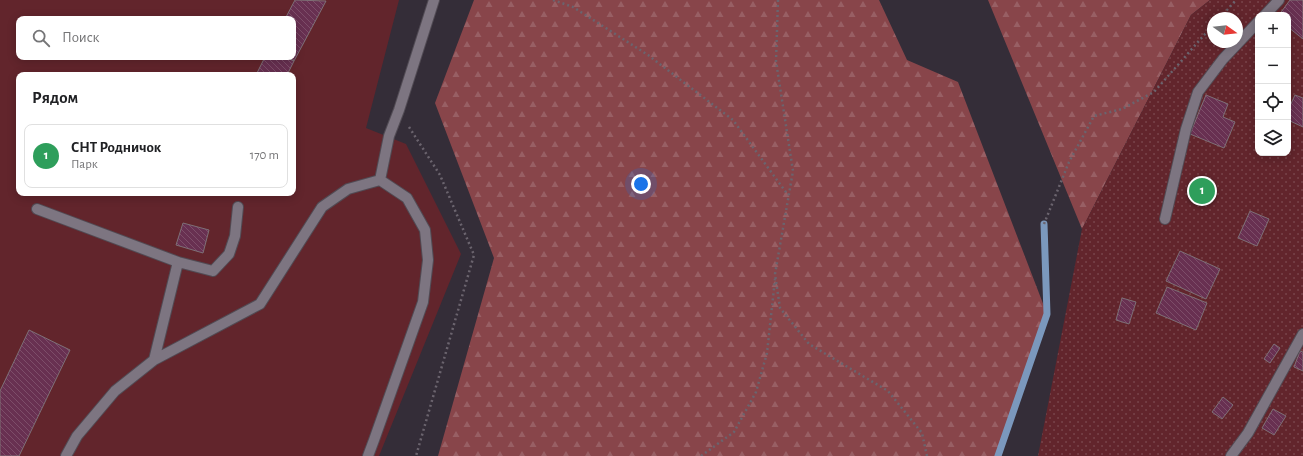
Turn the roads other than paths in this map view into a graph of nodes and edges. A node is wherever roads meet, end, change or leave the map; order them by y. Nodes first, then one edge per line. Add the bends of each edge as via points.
1 (434, 0) edge
2 (1279, 0) edge
3 (1268, 12) edge
4 (1255, 25) edge
5 (380, 180) junction
6 (238, 207) dead end
7 (37, 209) dead end
8 (1165, 218) dead end
9 (178, 262) junction
10 (1303, 334) edge
11 (154, 360) junction
12 (66, 456) edge
13 (368, 456) edge
14 (1231, 456) edge

1 - 5 street via 389,136
2 - 3 street
4 - 8 street via 1223,59 1198,92 1186,129
5 - 11 street via 348,188 322,207 260,304
5 - 13 street via 407,198 425,230 428,260 423,302
6 - 9 street via 236,236 229,254 213,270
7 - 9 street
9 - 11 street
10 - 14 street via 1248,432
11 - 12 street via 115,391 77,436

